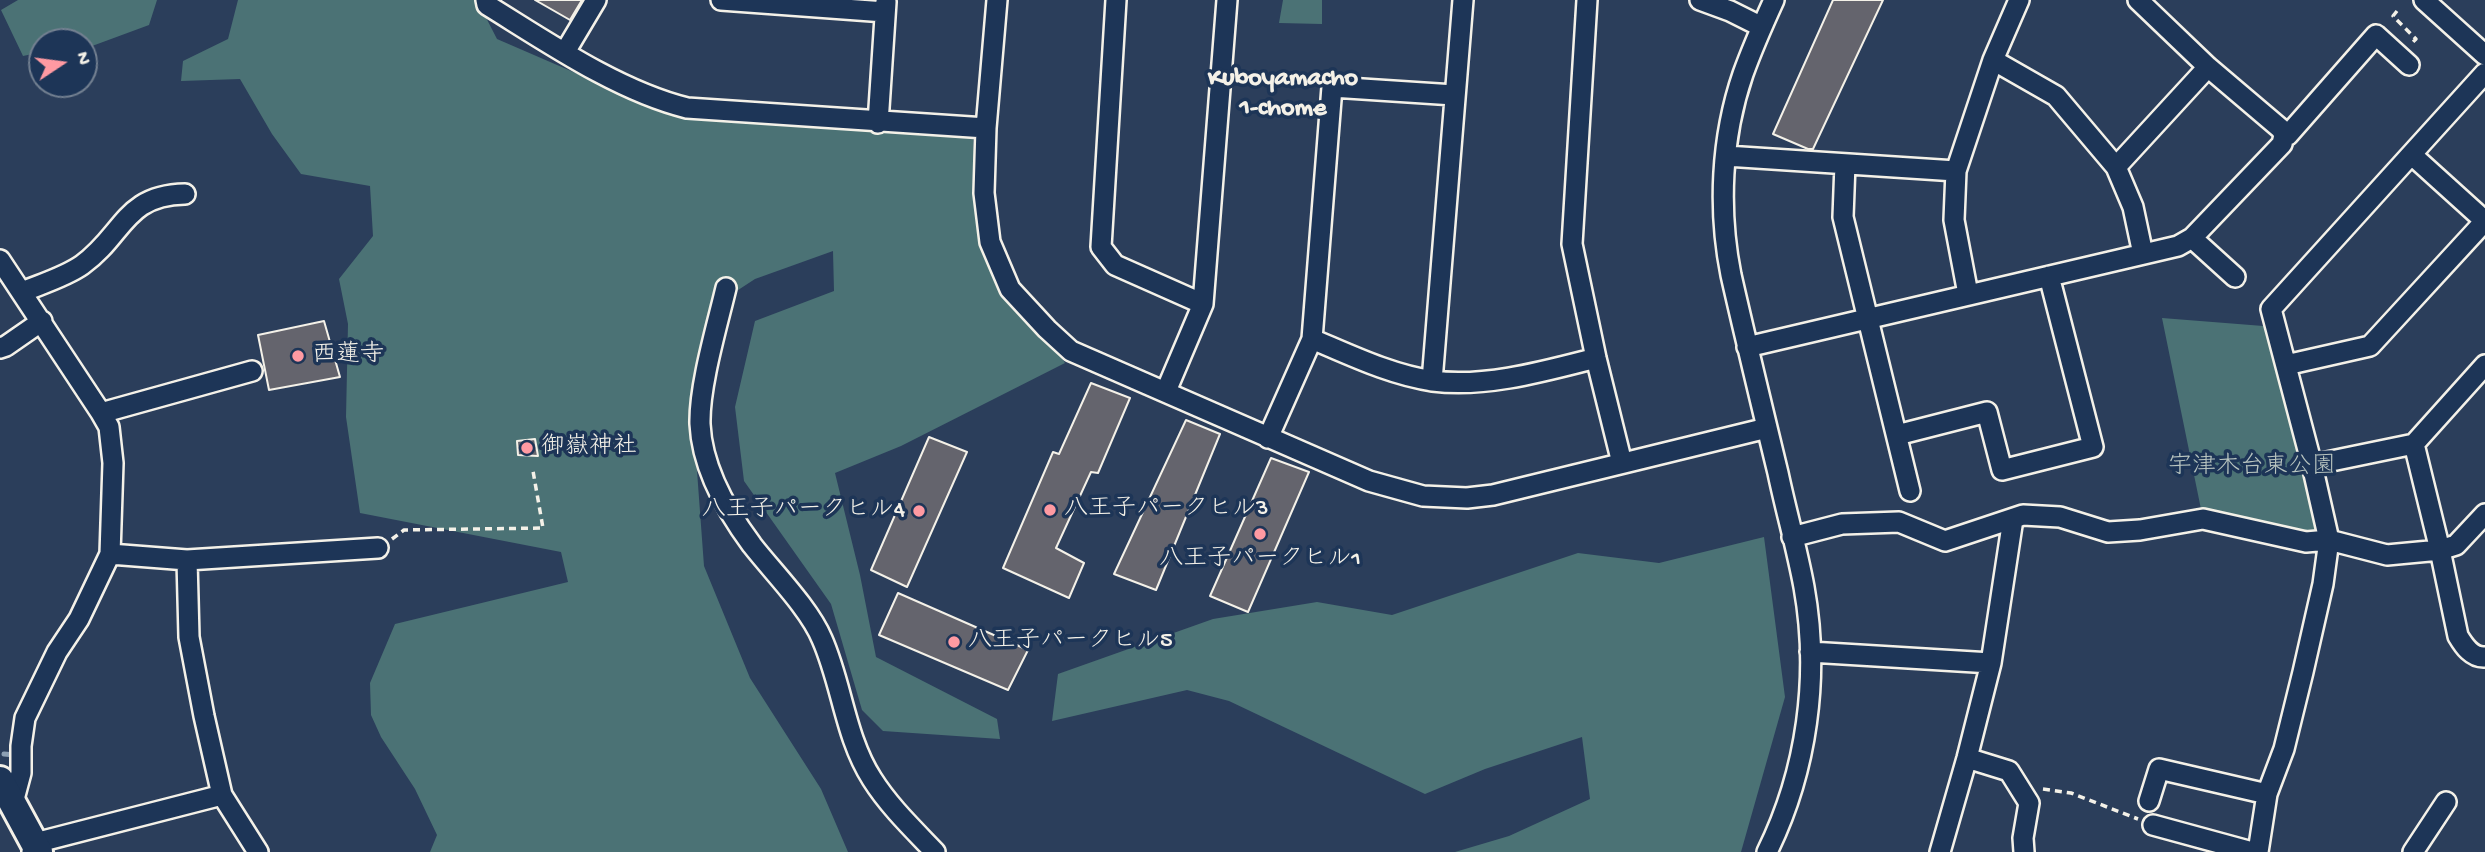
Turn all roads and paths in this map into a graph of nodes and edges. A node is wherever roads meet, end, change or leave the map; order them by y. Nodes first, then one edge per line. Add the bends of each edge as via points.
1 (486, 0) edge
2 (596, 0) edge
3 (997, 0) edge
4 (1116, 0) edge
5 (1227, 0) edge
6 (1463, 0) edge
7 (1587, 0) edge
8 (1700, 0) edge
9 (1774, 0) edge
10 (2019, 0) edge
11 (2138, 0) edge
12 (2424, 0) edge
13 (732, 1) edge
14 (886, 6) edge
15 (1762, 27) junction
16 (565, 52) junction
17 (2485, 55) edge
18 (1993, 60) junction
19 (2409, 65) dead end
20 (2208, 67) junction
21 (2485, 72) edge
22 (1454, 95) junction
23 (878, 123) junction
24 (986, 128) junction
25 (2284, 135) junction
26 (2412, 155) junction
27 (1726, 156) junction
28 (1845, 164) junction
29 (2116, 167) junction
30 (1956, 171) junction
31 (185, 194) dead end
32 (2485, 221) edge
33 (2192, 238) junction
34 (2143, 254) junction
35 (3, 269) edge
36 (2049, 276) junction
37 (2235, 277) dead end
38 (726, 288) dead end
39 (22, 292) junction
40 (1968, 294) junction
41 (1203, 304) junction
42 (1867, 318) junction
43 (41, 321) junction
44 (1312, 339) junction
45 (1747, 347) junction
46 (0, 348) edge
47 (1596, 358) junction
48 (2286, 365) junction
49 (2485, 365) edge
50 (252, 372) dead end
51 (1432, 381) junction
52 (1166, 391) junction
53 (101, 413) junction
54 (1767, 428) junction
55 (1897, 435) junction
56 (1268, 438) junction
57 (2414, 444) junction
58 (1622, 463) junction
59 (2312, 465) junction
60 (533, 471) dead end
61 (1910, 491) dead end
62 (2485, 513) edge
63 (2013, 519) junction
64 (1793, 537) junction
65 (2329, 540) junction
66 (378, 548) joint
67 (2440, 550) junction
68 (110, 554) junction
69 (187, 560) junction
70 (1810, 652) junction
71 (2485, 657) edge
72 (1991, 663) junction
73 (1967, 758) junction
74 (2017, 783) junction
75 (6, 792) edge
76 (2266, 794) junction
77 (222, 795) junction
78 (2149, 801) dead end
79 (2446, 802) dead end
80 (2153, 825) joint
81 (35, 849) edge
82 (258, 852) edge
83 (935, 852) edge
84 (1767, 852) edge
85 (1940, 852) edge
86 (2024, 852) edge
87 (2252, 852) edge
88 (2258, 852) edge
89 (2413, 852) edge

1 - 16 street via 487,5
2 - 16 street
3 - 24 street
4 - 41 street via 1101,247 1115,265
5 - 41 street
6 - 22 street
7 - 47 street via 1572,244
8 - 15 street
9 - 15 street
10 - 18 street
11 - 20 street
12 - 17 street
13 - 14 street
14 - 23 street
15 - 27 street via 1743,76
16 - 23 street via 659,102
18 - 29 street via 2056,96
18 - 30 street
19 - 25 street via 2376,35
20 - 25 street
20 - 29 street
21 - 26 street
22 - 44 street via 1332,87
22 - 51 street
23 - 24 street
24 - 52 street via 984,193 990,242 1010,289 1071,351
25 - 33 street via 2282,144
26 - 32 street
26 - 48 street via 2271,309
27 - 28 street
27 - 45 street via 1724,240
28 - 30 street
28 - 42 street via 1843,217
29 - 34 street via 2133,208
30 - 40 street via 1954,220
31 - 39 street via 150,199 131,212 100,251 79,268
32 - 48 street via 2370,346
33 - 34 street
33 - 37 street
34 - 36 street
35 - 39 street
36 - 40 street
36 - 55 street via 2093,447 2002,470 1987,412
38 - 83 street via 700,424 716,489 821,637 871,778
39 - 43 street
40 - 42 street
41 - 52 street
42 - 45 street
42 - 55 street
43 - 46 street
43 - 53 street
44 - 51 street via 1378,367
44 - 56 street
45 - 54 street
47 - 51 street via 1473,383
47 - 58 street
48 - 59 street
49 - 57 street
50 - 53 street
52 - 56 street
53 - 68 street via 108,427 113,463
54 - 58 street
54 - 64 street
55 - 61 street
56 - 58 street via 1369,481 1423,496 1493,495
57 - 59 street
57 - 67 street
59 - 65 street
60 - 66 path via 543,528 404,530
62 - 67 street via 2456,545
63 - 64 street via 1945,541 1899,522 1842,524
63 - 65 street via 2024,515 2060,517 2108,532 2203,519 2306,542
63 - 72 street
64 - 70 street
65 - 67 street via 2387,555
65 - 76 street via 2303,673 2284,749
66 - 69 street
67 - 71 street via 2458,636 2465,648
68 - 69 street
68 - 75 street via 25,718 21,773
69 - 77 street via 189,637
70 - 72 street
70 - 84 street via 1810,687 1798,770
72 - 73 street
73 - 74 street via 2009,771
73 - 85 street
74 - 80 path via 2071,793
74 - 86 street via 2029,803
75 - 81 main road
76 - 78 street via 2159,769
76 - 88 street
77 - 81 street
77 - 82 street
79 - 89 street
80 - 87 street

